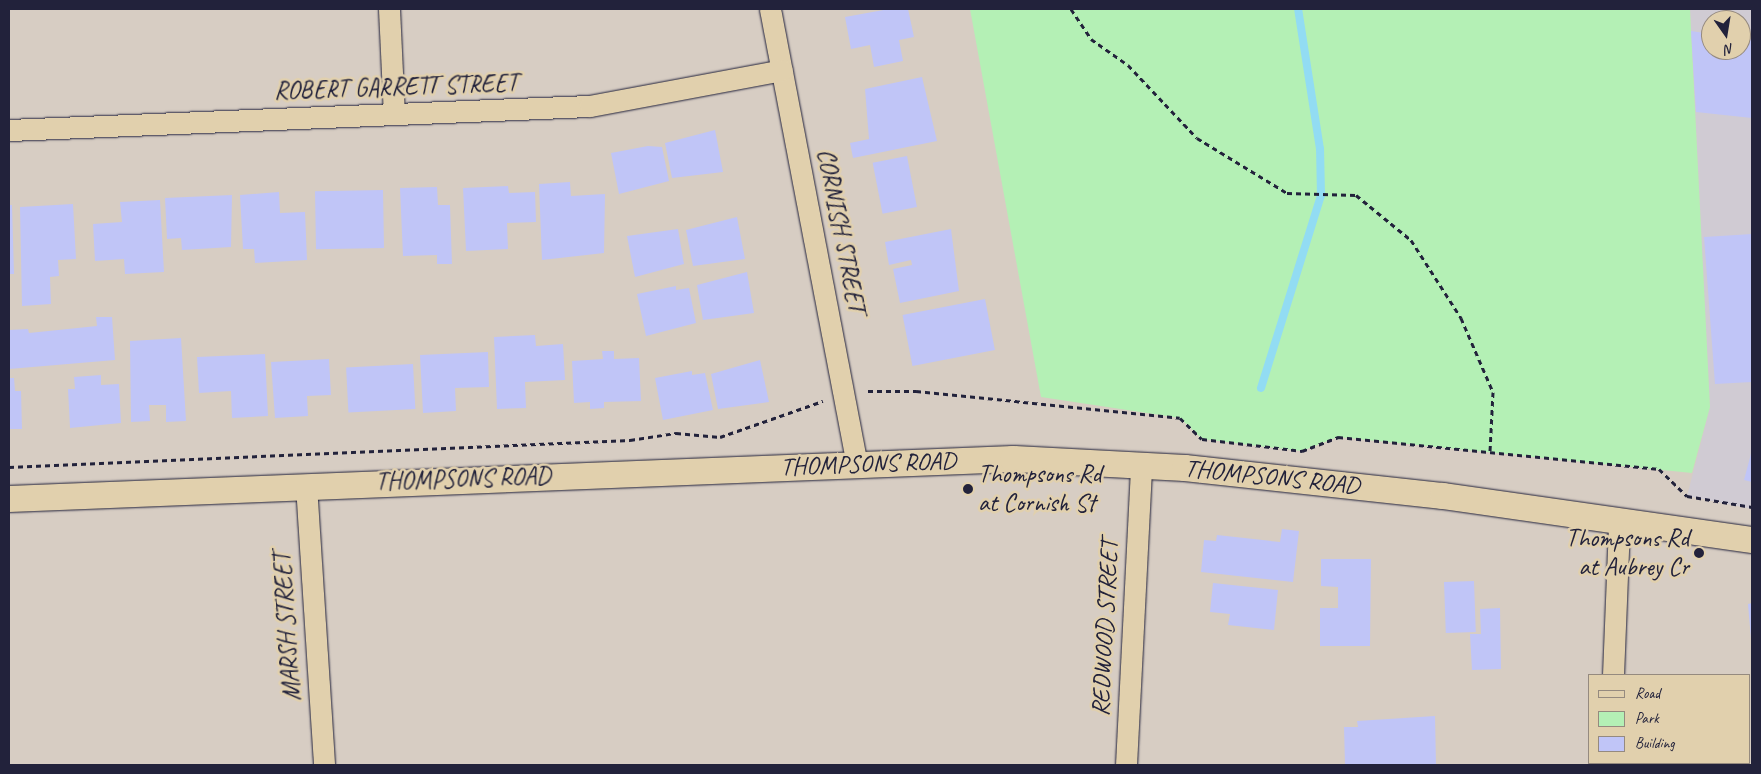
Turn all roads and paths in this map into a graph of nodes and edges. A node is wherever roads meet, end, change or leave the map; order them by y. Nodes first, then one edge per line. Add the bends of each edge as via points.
1 (389, 9) edge
2 (770, 9) edge
3 (1071, 9) edge
4 (782, 70) junction
5 (394, 114) junction
6 (9, 130) edge
7 (868, 392) dead end
8 (823, 401) dead end
9 (1490, 451) junction
10 (857, 464) junction
11 (1141, 464) junction
12 (9, 467) edge
13 (306, 485) junction
14 (9, 499) edge
15 (1752, 507) edge
16 (1619, 524) junction
17 (1752, 540) edge
18 (1613, 674) edge
19 (324, 765) edge
20 (1126, 765) edge

1 - 5 street
2 - 4 street, CORNISH STREET
3 - 9 path via 1091,39 1128,65 1197,138 1288,193 1356,195 1411,240 1461,318 1493,392
4 - 5 street, ROBERT GARRETT STREET via 590,106
4 - 10 street, CORNISH STREET
5 - 6 street, ROBERT GARRETT STREET
7 - 9 path via 916,391 1180,418 1202,439 1302,451 1338,437
8 - 12 path via 720,437 666,434 630,440
9 - 15 path via 1659,469 1687,496
10 - 11 street, THOMPSONS ROAD via 1013,459
10 - 13 street, THOMPSONS ROAD
11 - 16 street, THOMPSONS ROAD via 1443,496 1580,514
11 - 20 street, REDWOOD STREET
13 - 14 street, THOMPSONS ROAD
13 - 19 street, MARSH STREET
16 - 17 street, THOMPSONS ROAD
16 - 18 street

